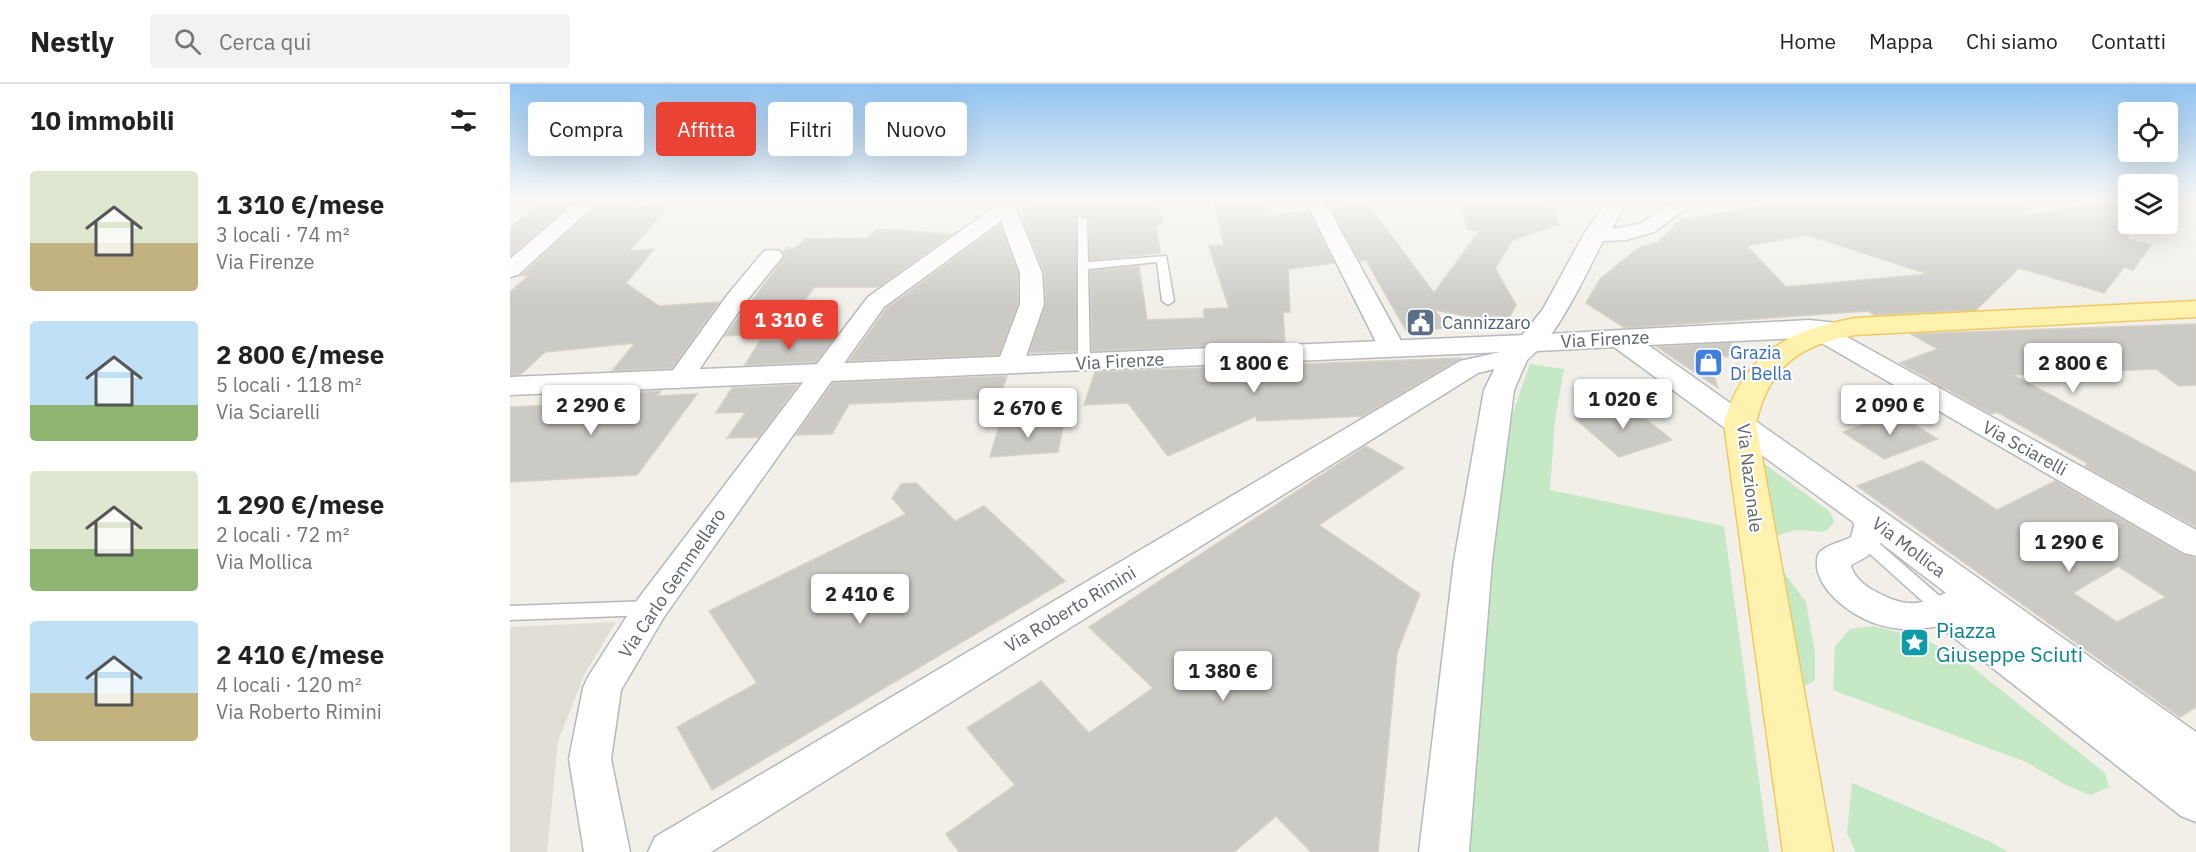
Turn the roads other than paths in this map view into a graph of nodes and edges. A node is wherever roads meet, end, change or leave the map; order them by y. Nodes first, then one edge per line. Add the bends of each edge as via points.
1 (551, 234) edge
2 (966, 234) edge
3 (1017, 234) edge
4 (1082, 234) edge
5 (1333, 234) edge
6 (1594, 234) joint
7 (1628, 234) edge
8 (772, 256) dead end
9 (1083, 266) junction
10 (510, 270) edge
11 (1168, 300) dead end
12 (2196, 309) edge
13 (1751, 331) junction
14 (1818, 336) junction
15 (1620, 338) junction
16 (1392, 348) junction
17 (1521, 350) junction
18 (1471, 356) junction
19 (1084, 362) junction
20 (1010, 365) junction
21 (821, 374) junction
22 (679, 380) junction
23 (510, 386) edge
24 (1740, 424) junction
25 (1867, 529) junction
26 (2196, 545) edge
27 (1959, 603) junction
28 (651, 608) junction
29 (510, 613) edge
30 (2196, 758) edge
31 (2196, 802) edge
32 (607, 852) edge
33 (671, 852) edge
34 (1444, 852) edge
35 (1808, 852) edge

1 - 10 street
2 - 21 street, Via Carlo Gemmellaro via 876,302
3 - 20 street via 1030,273 1032,304
4 - 9 lane
5 - 16 street
6 - 7 street
6 - 17 street via 1552,311
8 - 22 street
9 - 11 lane via 1162,258
9 - 19 lane
12 - 14 main road via 1982,320
13 - 14 street via 1783,339
13 - 14 street, Via Firenze via 1809,328
13 - 15 street, Via Firenze
14 - 24 main road, Via Nazionale via 1761,371 1746,396
14 - 26 street, Via Sciarelli
15 - 17 street, Via Firenze
15 - 24 street, Via Mollica
16 - 18 street, Via Firenze
16 - 19 street, Via Firenze
17 - 18 street, Via Firenze
17 - 34 street via 1499,390 1473,561
18 - 33 street, Via Roberto Rimini
19 - 20 street, Via Firenze
20 - 21 street, Via Firenze
21 - 22 street, Via Firenze
21 - 28 street, Via Carlo Gemmellaro
22 - 23 street, Via Firenze
24 - 25 street, Via Mollica
24 - 35 main road, Via Nazionale
25 - 27 street, Via Mollica
25 - 27 street via 1833,559 1836,577 1855,596 1884,613 1914,617
27 - 30 street, Via Mollica
27 - 31 street
28 - 29 lane
28 - 32 street, Via Carlo Gemmellaro via 602,688 590,759

